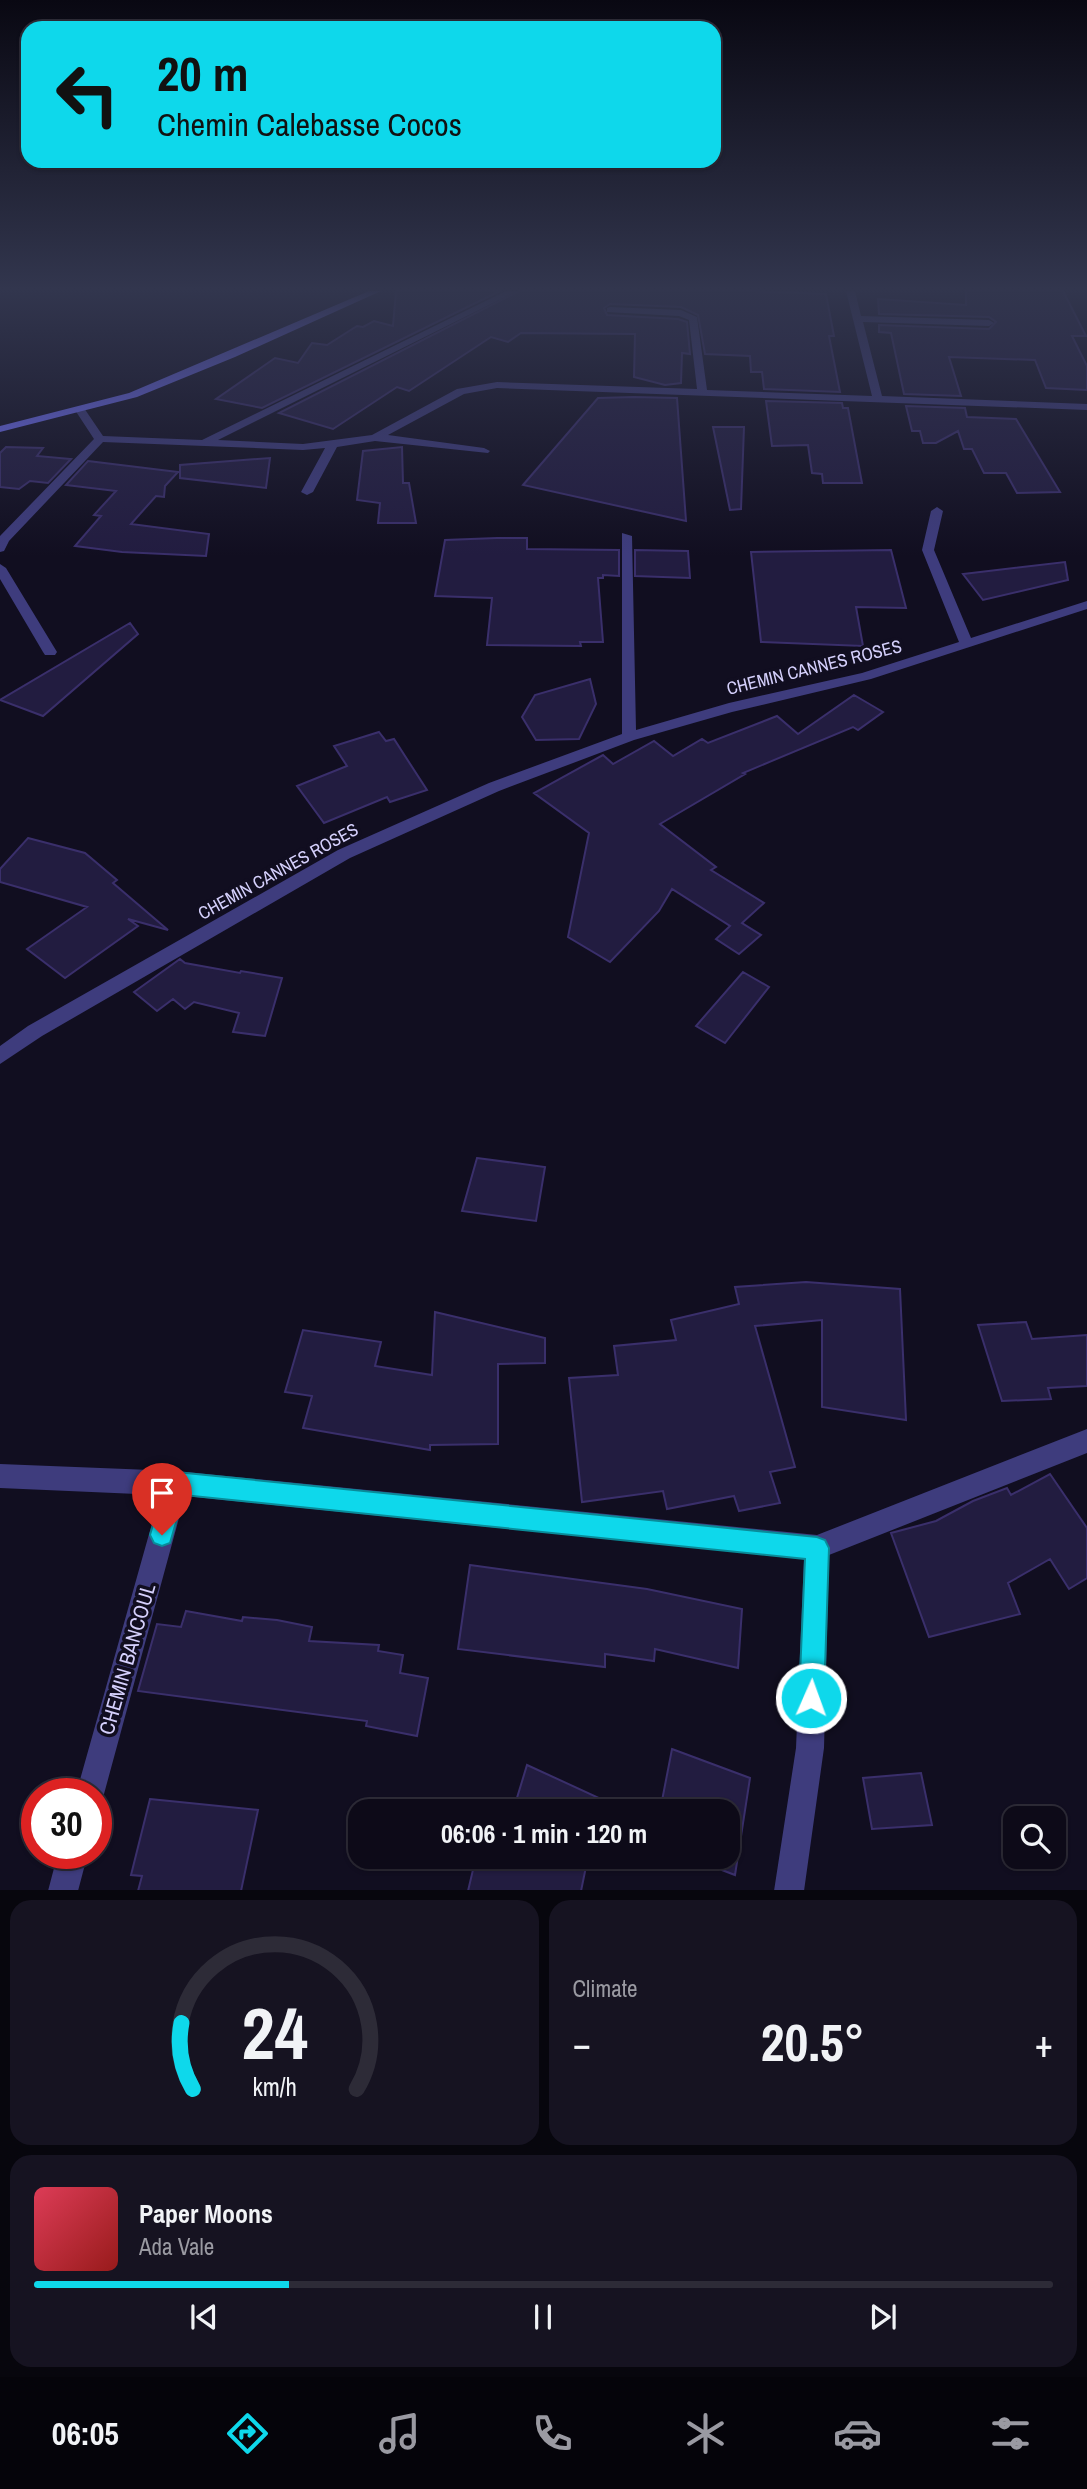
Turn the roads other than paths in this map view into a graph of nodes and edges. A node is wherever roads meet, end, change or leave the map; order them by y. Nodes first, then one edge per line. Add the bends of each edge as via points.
1 (174, 379) edge
2 (333, 379) edge
3 (701, 379) edge
4 (873, 379) edge
5 (702, 393) junction
6 (878, 399) junction
7 (1087, 407) edge
8 (80, 410) junction
9 (0, 429) edge
10 (376, 438) junction
11 (100, 439) junction
12 (201, 444) junction
13 (333, 444) junction
14 (484, 451) dead end
15 (307, 492) dead end
16 (937, 511) dead end
17 (626, 536) dead end
18 (0, 548) edge
19 (0, 568) edge
20 (1087, 605) edge
21 (967, 645) junction
22 (50, 652) dead end
23 (629, 737) junction
24 (0, 1056) edge
25 (1087, 1441) edge
26 (0, 1476) edge
27 (176, 1483) junction
28 (817, 1548) junction
29 (94, 1778) edge
30 (69, 1869) edge
31 (63, 1890) edge
32 (789, 1890) edge

1 - 8 main road
2 - 12 street
3 - 5 street
4 - 6 street
5 - 6 street
5 - 10 street via 484,386 453,395
6 - 7 street
8 - 9 main road
8 - 11 street
10 - 13 street
10 - 14 street
11 - 12 street
11 - 18 street
12 - 13 street
13 - 15 street
16 - 21 street via 928,550
17 - 23 street
19 - 22 street
20 - 21 street, CHEMIN CANNES ROSES
21 - 23 street, CHEMIN CANNES ROSES
23 - 24 street, CHEMIN CANNES ROSES via 494,788 344,854
25 - 28 street
26 - 27 street
27 - 28 street
27 - 29 street, CHEMIN BANCOUL
28 - 32 street via 810,1748
30 - 31 street

